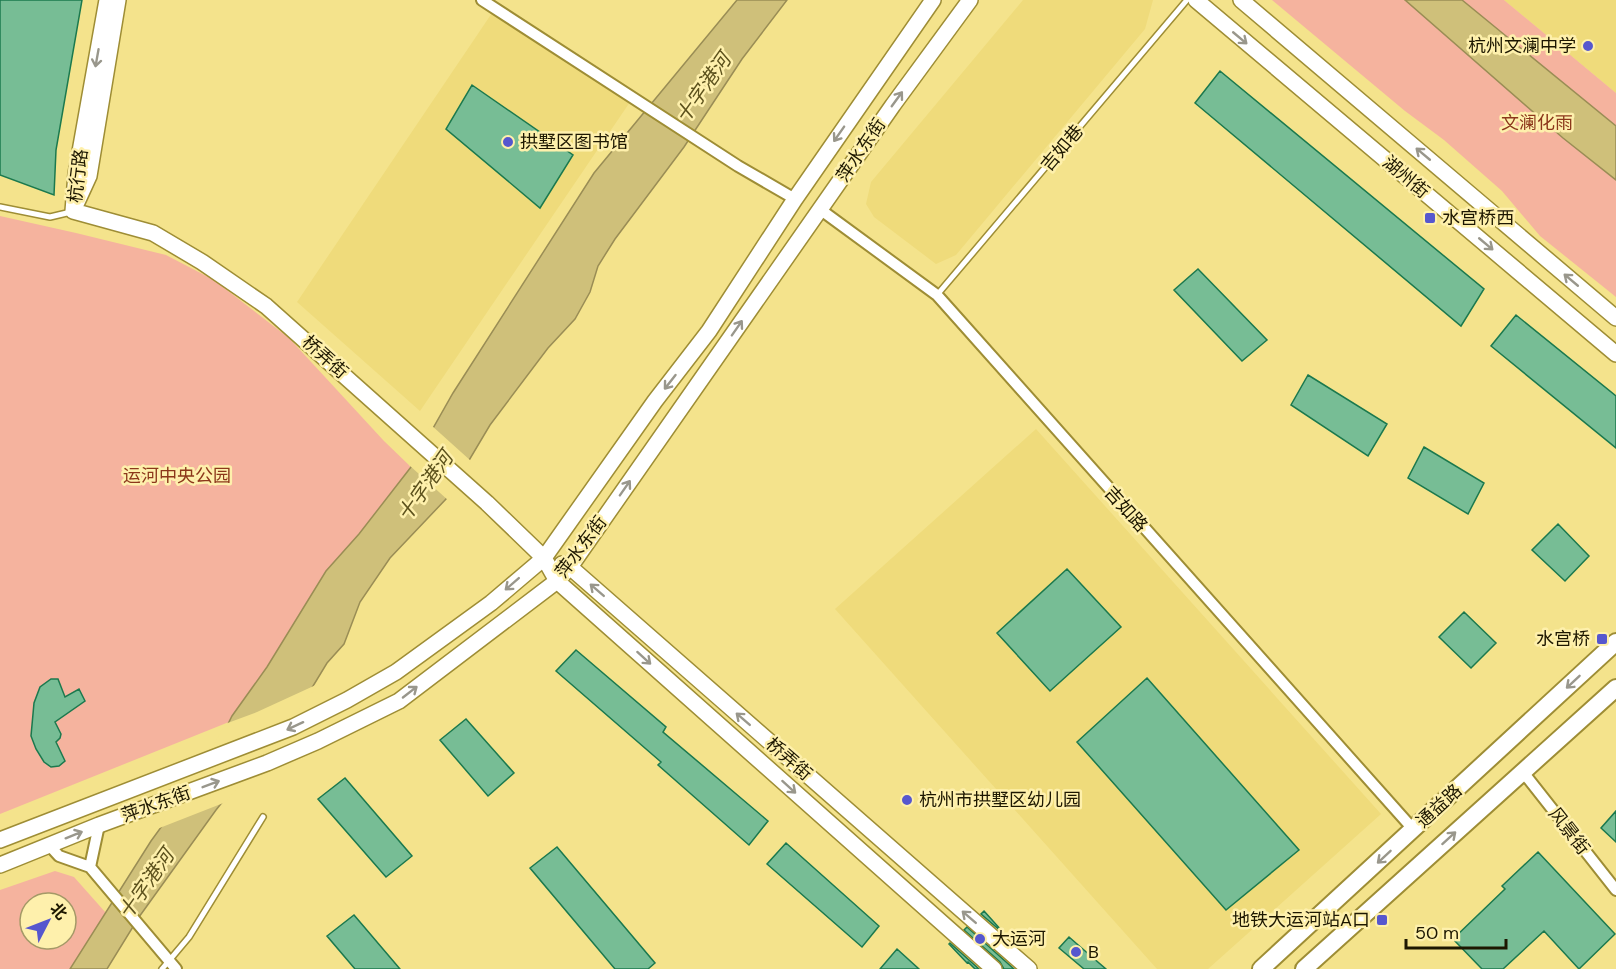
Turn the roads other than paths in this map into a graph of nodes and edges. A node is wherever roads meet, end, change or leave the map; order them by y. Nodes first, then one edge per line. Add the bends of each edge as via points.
1 (106, 0) edge
2 (118, 0) edge
3 (482, 0) edge
4 (933, 0) edge
5 (970, 0) edge
6 (1186, 0) edge
7 (1196, 0) edge
8 (1241, 0) edge
9 (795, 199) junction
10 (0, 207) edge
11 (821, 210) junction
12 (73, 211) junction
13 (937, 295) junction
14 (1616, 318) edge
15 (1616, 354) edge
16 (544, 558) junction
17 (570, 567) junction
18 (557, 581) junction
19 (1616, 642) edge
20 (1616, 688) edge
21 (1523, 772) junction
22 (263, 817) dead end
23 (99, 825) junction
24 (1413, 829) junction
25 (0, 840) edge
26 (49, 845) junction
27 (0, 865) edge
28 (90, 867) junction
29 (1616, 890) edge
30 (169, 966) edge
31 (994, 969) edge
32 (1029, 969) edge
33 (1261, 969) edge
34 (1305, 969) edge

1 -> 12 main road, 杭行路
2 - 12 main road, 杭行路 via 89,176
3 - 9 street
4 -> 9 main road, 萍水东街
11 -> 5 main road, 萍水东街
6 - 13 lane, 吉如巷
7 -> 15 main road, 湖州街
14 -> 8 main road, 湖州街
9 -> 16 main road, 萍水东街 via 710,331 655,400
10 - 12 lane via 50,217
11 - 13 street, 吉如路
17 -> 11 main road, 萍水东街
12 - 16 main road, 桥弄街 via 153,233 266,306
13 - 24 street, 吉如路
16 - 17 main road, 桥弄街
16 - 18 main road, 桥弄街
16 -> 25 main road, 萍水东街 via 491,603 396,672 347,700 293,727
17 - 18 main road, 萍水东街
32 -> 17 main road, 桥弄街
23 -> 18 main road, 萍水东街 via 288,754 399,701
18 -> 31 main road, 桥弄街
19 -> 24 main road, 通益路
20 - 21 main road, 通益路
21 - 29 street, 风景街
34 -> 21 main road, 通益路
22 - 30 lane
26 -> 23 main road, 萍水东街
23 - 28 street
24 -> 33 main road, 通益路
26 - 27 main road, 萍水东街
26 - 28 street via 59,856
28 - 30 street

